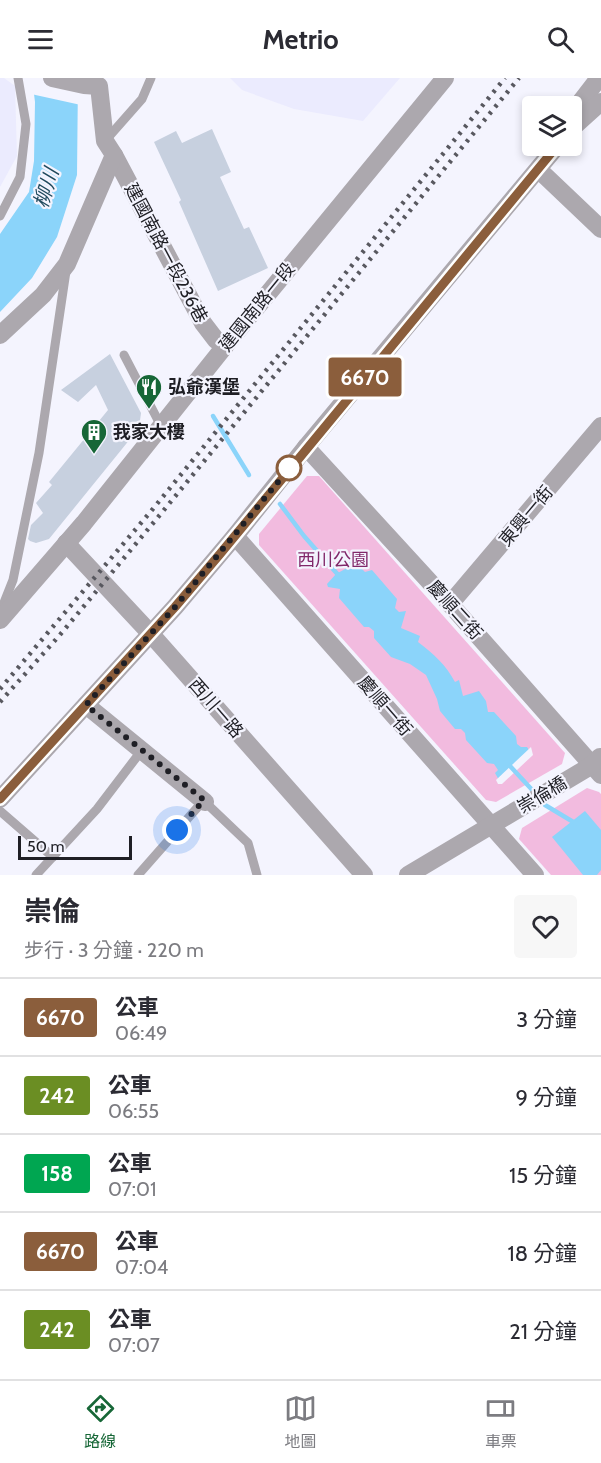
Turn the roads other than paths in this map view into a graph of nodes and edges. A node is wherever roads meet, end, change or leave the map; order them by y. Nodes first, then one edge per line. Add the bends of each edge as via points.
1 (18, 78) edge
2 (52, 78) edge
3 (152, 78) edge
4 (445, 78) edge
5 (599, 78) edge
6 (93, 83) edge
7 (582, 100) edge
8 (601, 102) edge
9 (582, 119) edge
10 (109, 148) junction
11 (549, 156) edge
12 (538, 170) junction
13 (0, 216) edge
14 (601, 230) edge
15 (67, 264) junction
16 (0, 335) edge
17 (225, 346) junction
18 (124, 355) dead end
19 (161, 426) junction
20 (601, 426) edge
21 (306, 447) junction
22 (235, 536) junction
23 (66, 543) junction
24 (450, 604) junction
25 (0, 613) edge
26 (0, 620) edge
27 (150, 633) junction
28 (86, 705) junction
29 (142, 750) junction
30 (598, 765) edge
31 (0, 799) edge
32 (204, 801) junction
33 (0, 811) edge
34 (491, 826) junction
35 (53, 857) junction
36 (36, 875) edge
37 (138, 875) edge
38 (257, 875) edge
39 (363, 875) edge
40 (408, 875) edge
41 (535, 875) edge

1 - 13 lane via 26,124 20,177
2 - 6 street
3 - 10 lane
4 - 17 street, 建國南路一段
5 - 7 street
6 - 10 street
8 - 9 street
10 - 15 street
10 - 17 street, 建國南路一段236巷 via 203,323
11 - 12 street
12 - 14 street
12 - 21 street
15 - 16 street via 43,295
15 - 25 lane via 39,453 13,580
17 - 19 street, 建國南路一段
18 - 19 lane
19 - 23 street, 建國南路一段
20 - 24 street, 東興一街
21 - 22 street
21 - 24 street, 慶順二街
22 - 27 street
22 - 34 street, 慶順一街
23 - 26 street, 建國南路一段
23 - 27 street, 西川一路
24 - 30 street, 慶順二街
27 - 28 street
27 - 39 street, 西川一路
28 - 29 street
28 - 31 street
29 - 32 street
29 - 35 lane via 97,809
30 - 34 street, 崇倫橋
32 - 37 lane
32 - 38 lane via 248,843
33 - 35 lane
34 - 40 street, 崇倫橋
34 - 41 street, 慶順一街
35 - 36 lane

